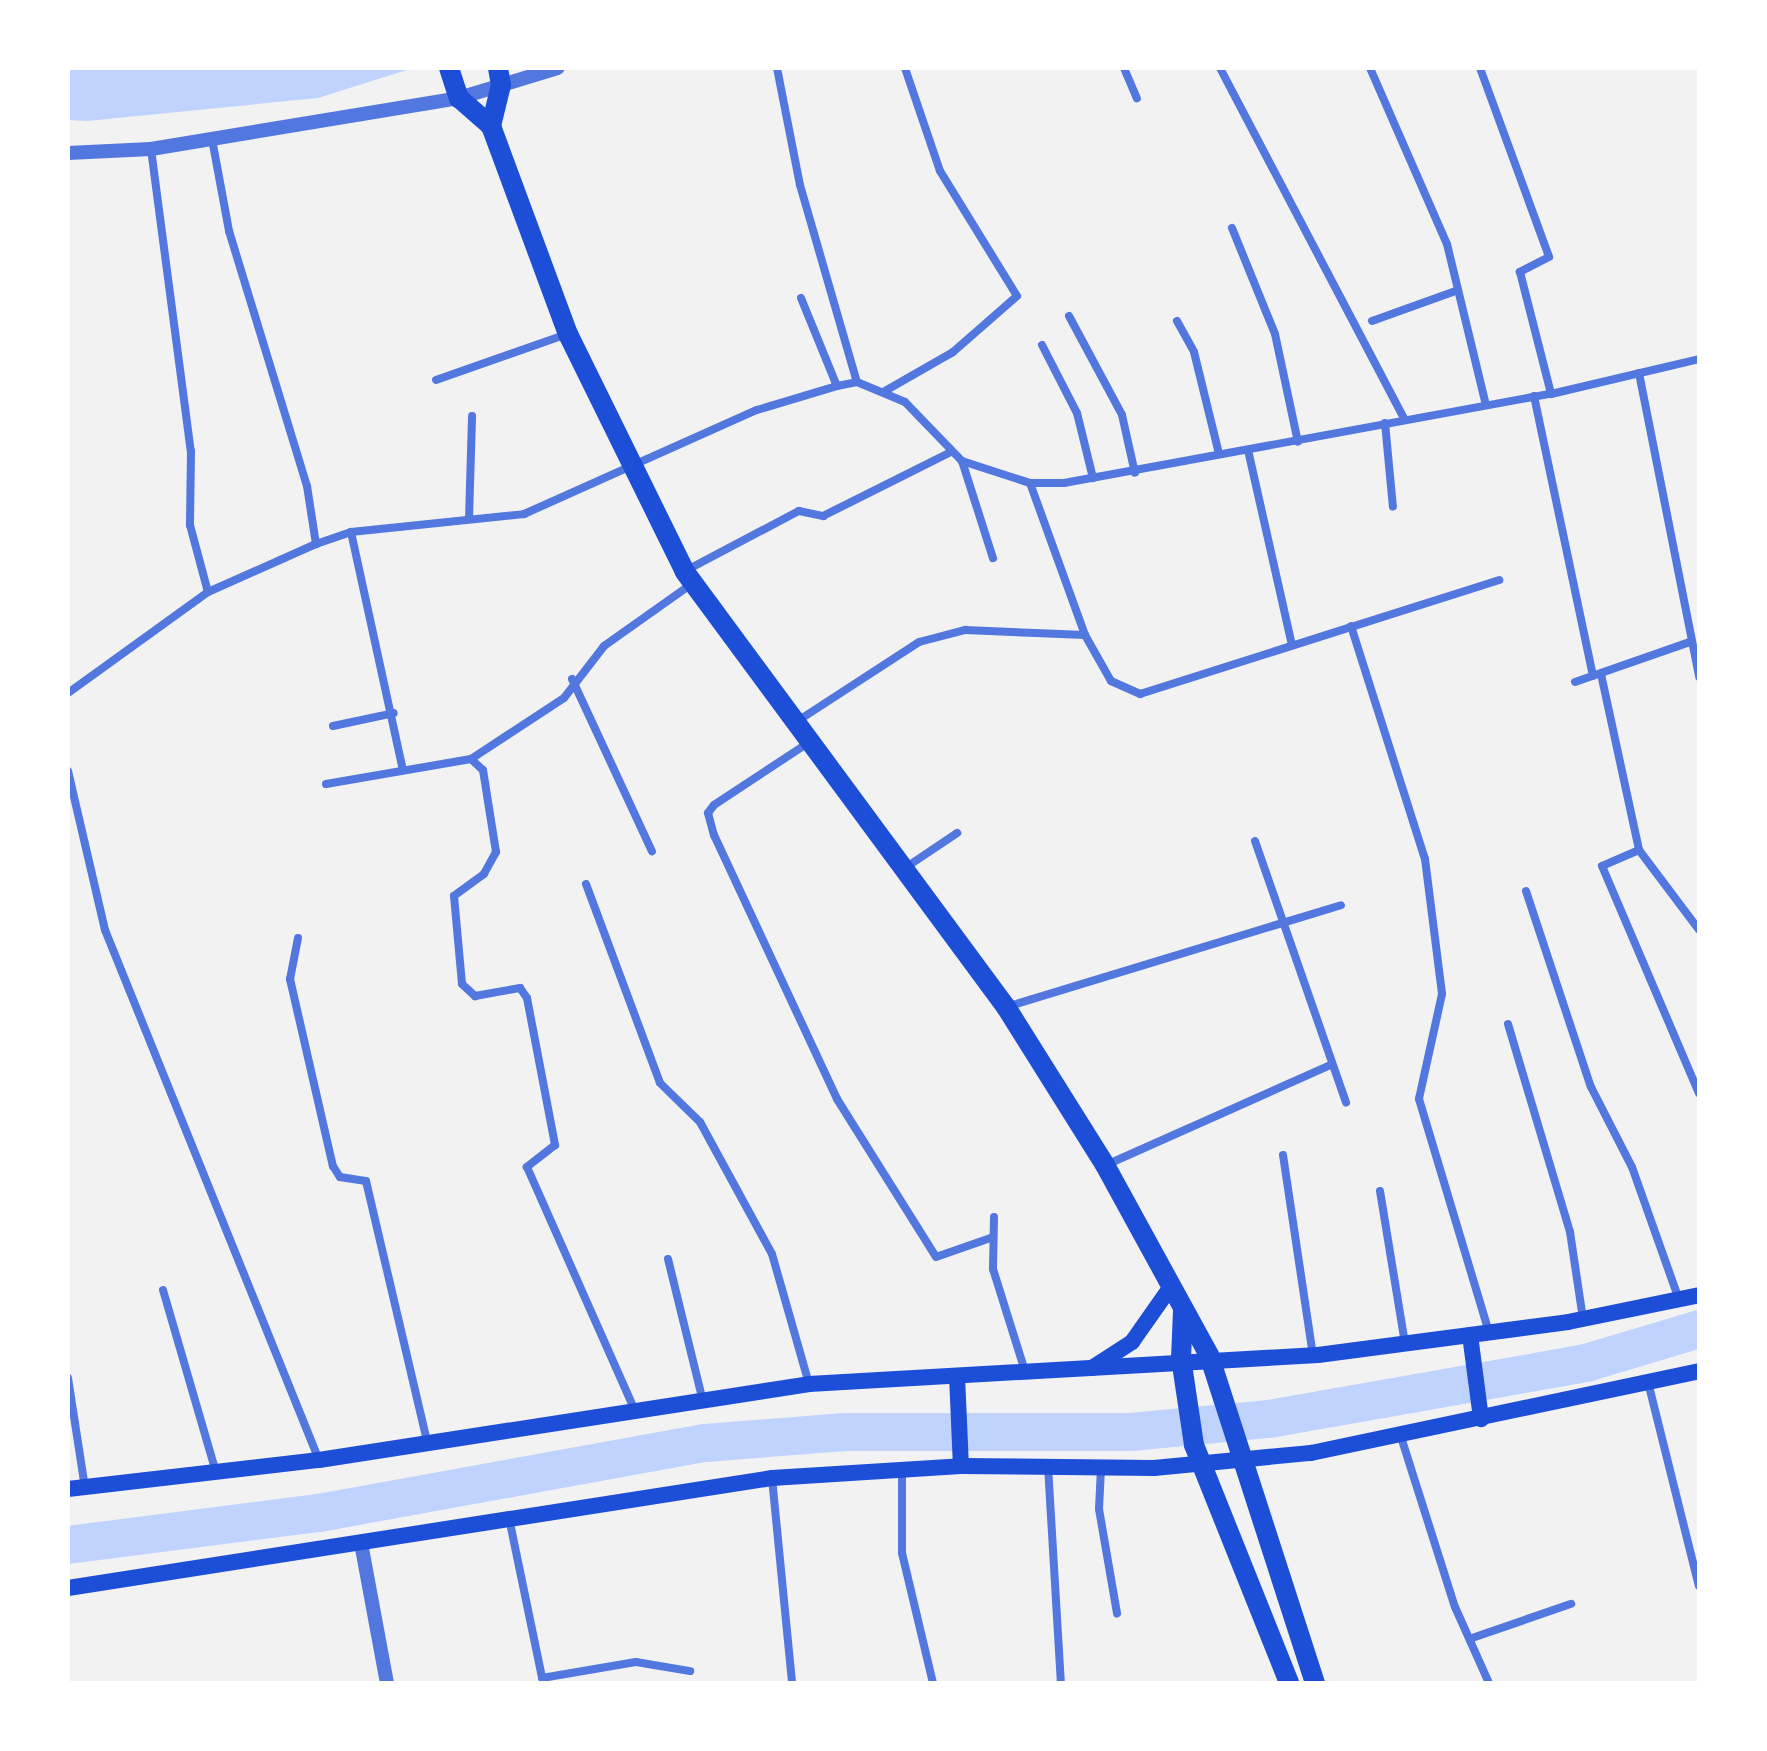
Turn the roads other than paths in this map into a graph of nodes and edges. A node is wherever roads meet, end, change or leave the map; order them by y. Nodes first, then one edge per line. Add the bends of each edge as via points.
1 (449, 68) edge
2 (558, 68) edge
3 (777, 68) edge
4 (905, 68) edge
5 (1124, 68) edge
6 (1220, 68) edge
7 (1480, 68) edge
8 (1372, 71) edge
9 (499, 77) edge
10 (459, 98) junction
11 (1137, 98) dead end
12 (491, 126) junction
13 (212, 138) junction
14 (151, 149) junction
15 (68, 153) edge
16 (1232, 228) dead end
17 (1458, 290) junction
18 (801, 298) dead end
19 (1069, 316) dead end
20 (1177, 321) dead end
21 (1372, 321) dead end
22 (568, 334) junction
23 (1042, 345) dead end
24 (1699, 359) edge
25 (1639, 373) junction
26 (436, 380) dead end
27 (857, 382) junction
28 (837, 386) junction
29 (885, 391) junction
30 (1551, 394) junction
31 (1534, 396) junction
32 (1485, 401) junction
33 (472, 416) dead end
34 (1404, 418) junction
35 (1385, 423) junction
36 (1298, 442) junction
37 (1248, 450) junction
38 (951, 452) junction
39 (1219, 454) junction
40 (962, 461) junction
41 (630, 464) junction
42 (1135, 473) junction
43 (1093, 478) junction
44 (1030, 483) junction
45 (1393, 507) dead end
46 (469, 519) junction
47 (351, 532) junction
48 (316, 544) junction
49 (993, 558) dead end
50 (689, 578) junction
51 (1499, 580) dead end
52 (208, 592) junction
53 (1351, 626) junction
54 (1085, 635) junction
55 (1690, 642) junction
56 (1292, 645) junction
57 (1597, 675) junction
58 (1699, 677) edge
59 (572, 679) junction
60 (1575, 682) dead end
61 (68, 693) edge
62 (394, 713) junction
63 (796, 722) junction
64 (333, 726) dead end
65 (811, 741) junction
66 (471, 759) junction
67 (403, 770) junction
68 (68, 771) edge
69 (326, 784) dead end
70 (957, 833) dead end
71 (1255, 841) dead end
72 (1639, 850) junction
73 (652, 851) dead end
74 (905, 868) junction
75 (586, 884) dead end
76 (1526, 891) dead end
77 (1341, 905) dead end
78 (1282, 921) junction
79 (1699, 930) edge
80 (298, 938) dead end
81 (1006, 1007) junction
82 (1508, 1024) dead end
83 (1331, 1065) junction
84 (1699, 1093) edge
85 (1346, 1103) dead end
86 (1283, 1155) dead end
87 (1105, 1165) junction
88 (1380, 1191) dead end
89 (994, 1217) dead end
90 (993, 1237) junction
91 (668, 1259) dead end
92 (1170, 1288) junction
93 (163, 1290) dead end
94 (1699, 1295) edge
95 (1679, 1300) junction
96 (1183, 1311) junction
97 (1583, 1319) junction
98 (1489, 1332) junction
99 (1470, 1335) junction
100 (1405, 1343) junction
101 (1209, 1355) junction
102 (1313, 1355) junction
103 (1181, 1358) junction
104 (1699, 1371) edge
105 (1083, 1373) junction
106 (1027, 1375) junction
107 (68, 1378) edge
108 (1648, 1382) junction
109 (958, 1383) junction
110 (809, 1384) junction
111 (702, 1397) junction
112 (633, 1406) junction
113 (1481, 1419) junction
114 (1401, 1437) junction
115 (427, 1441) junction
116 (1197, 1454) junction
117 (319, 1460) junction
118 (1241, 1461) junction
119 (1048, 1465) junction
120 (961, 1466) junction
121 (1101, 1467) junction
122 (216, 1472) junction
123 (902, 1472) junction
124 (772, 1478) junction
125 (85, 1488) junction
126 (68, 1489) edge
127 (509, 1518) junction
128 (361, 1543) junction
129 (1699, 1586) edge
130 (68, 1588) edge
131 (1571, 1604) dead end
132 (1117, 1613) dead end
133 (1472, 1638) junction
134 (690, 1671) dead end
135 (387, 1683) edge
136 (792, 1683) edge
137 (933, 1683) edge
138 (1061, 1683) edge
139 (1289, 1683) edge
140 (1315, 1683) edge
141 (1489, 1683) edge

1 - 10 main road
2 - 9 street
3 - 27 street via 800,185
4 - 29 street via 940,171 1016,291 1011,305 953,352
5 - 11 street
6 - 34 street
7 - 30 street via 1547,262 1520,272
8 - 17 street via 1447,244
9 - 10 street
9 - 12 main road
10 - 12 main road
10 - 13 street
12 - 22 main road
13 - 14 street
13 - 48 street via 229,231 307,486
14 - 15 street
14 - 52 street via 191,451 190,525
16 - 36 street via 1275,334
17 - 21 street
17 - 32 street
18 - 28 street
19 - 42 street via 1122,415
20 - 39 street via 1194,352
22 - 26 street
22 - 41 main road
23 - 43 street via 1077,413
24 - 25 street
25 - 30 street
25 - 55 street
27 - 28 street
27 - 29 street
28 - 41 street via 757,410
29 - 38 street via 905,402
30 - 31 street
31 - 32 street
31 - 57 street
32 - 34 street
33 - 46 street
34 - 35 street
35 - 36 street
35 - 45 street
36 - 37 street
37 - 39 street
37 - 56 street
38 - 40 street
38 - 50 street via 823,516 799,511
39 - 42 street
40 - 44 street
40 - 49 street
41 - 46 street via 524,514
41 - 50 main road
42 - 43 street
43 - 44 street
44 - 54 street
46 - 47 street
47 - 48 street
47 - 62 street
48 - 52 street
50 - 59 street via 604,646
50 - 63 main road
51 - 53 street
52 - 61 street
53 - 56 street
53 - 98 street via 1425,859 1442,994 1419,1099
54 - 56 street via 1111,681 1140,694
54 - 63 street via 965,630 919,642
55 - 57 street
55 - 58 street
57 - 60 street
57 - 72 street
59 - 66 street via 564,698
59 - 73 street
62 - 64 street
62 - 67 street
63 - 65 main road
65 - 74 main road
65 - 90 street via 714,805 710,822 837,1099 936,1257
66 - 67 street
66 - 112 street via 483,770 496,852 484,874 454,896 462,984 475,996 520,988 527,998 555,1145 527,1167
67 - 69 street
68 - 117 street via 105,930
70 - 74 street
71 - 78 street
72 - 79 street
72 - 84 street via 1604,861 1608,883
74 - 81 main road
75 - 110 street via 660,1083 700,1122 776,1263
76 - 95 street via 1591,1087 1632,1167
77 - 78 street
78 - 81 street
78 - 83 street
80 - 115 street via 290,979 333,1166 340,1177 366,1181
81 - 87 main road
82 - 97 street via 1570,1232
83 - 85 street
83 - 87 street
86 - 102 street
87 - 92 main road
88 - 100 street
89 - 90 street
90 - 106 street via 993,1269
91 - 111 street
92 - 96 main road
92 - 105 main road via 1132,1342
93 - 122 street
94 - 95 main road
95 - 97 main road
96 - 101 main road
96 - 103 main road
97 - 98 main road
98 - 99 main road
99 - 100 main road
99 - 113 main road
100 - 102 main road
101 - 102 main road
101 - 103 main road
101 - 118 main road
103 - 105 main road
103 - 116 main road
104 - 108 main road
105 - 106 main road
106 - 109 main road
107 - 125 street
108 - 113 main road
108 - 129 street
109 - 110 main road
109 - 120 main road
110 - 111 main road
111 - 112 main road
112 - 115 main road
113 - 114 main road
114 - 118 main road
114 - 133 street
115 - 117 main road
116 - 118 main road
116 - 121 main road
116 - 139 main road
117 - 122 main road
118 - 140 main road
119 - 120 main road
119 - 121 main road
119 - 138 street
120 - 123 main road
121 - 132 street via 1099,1509
122 - 125 main road
123 - 124 main road
123 - 137 street via 902,1553
124 - 127 main road
124 - 136 street
125 - 126 main road
127 - 128 main road
127 - 134 street via 542,1678 636,1662
128 - 130 main road
128 - 135 street
131 - 133 street
133 - 141 street

